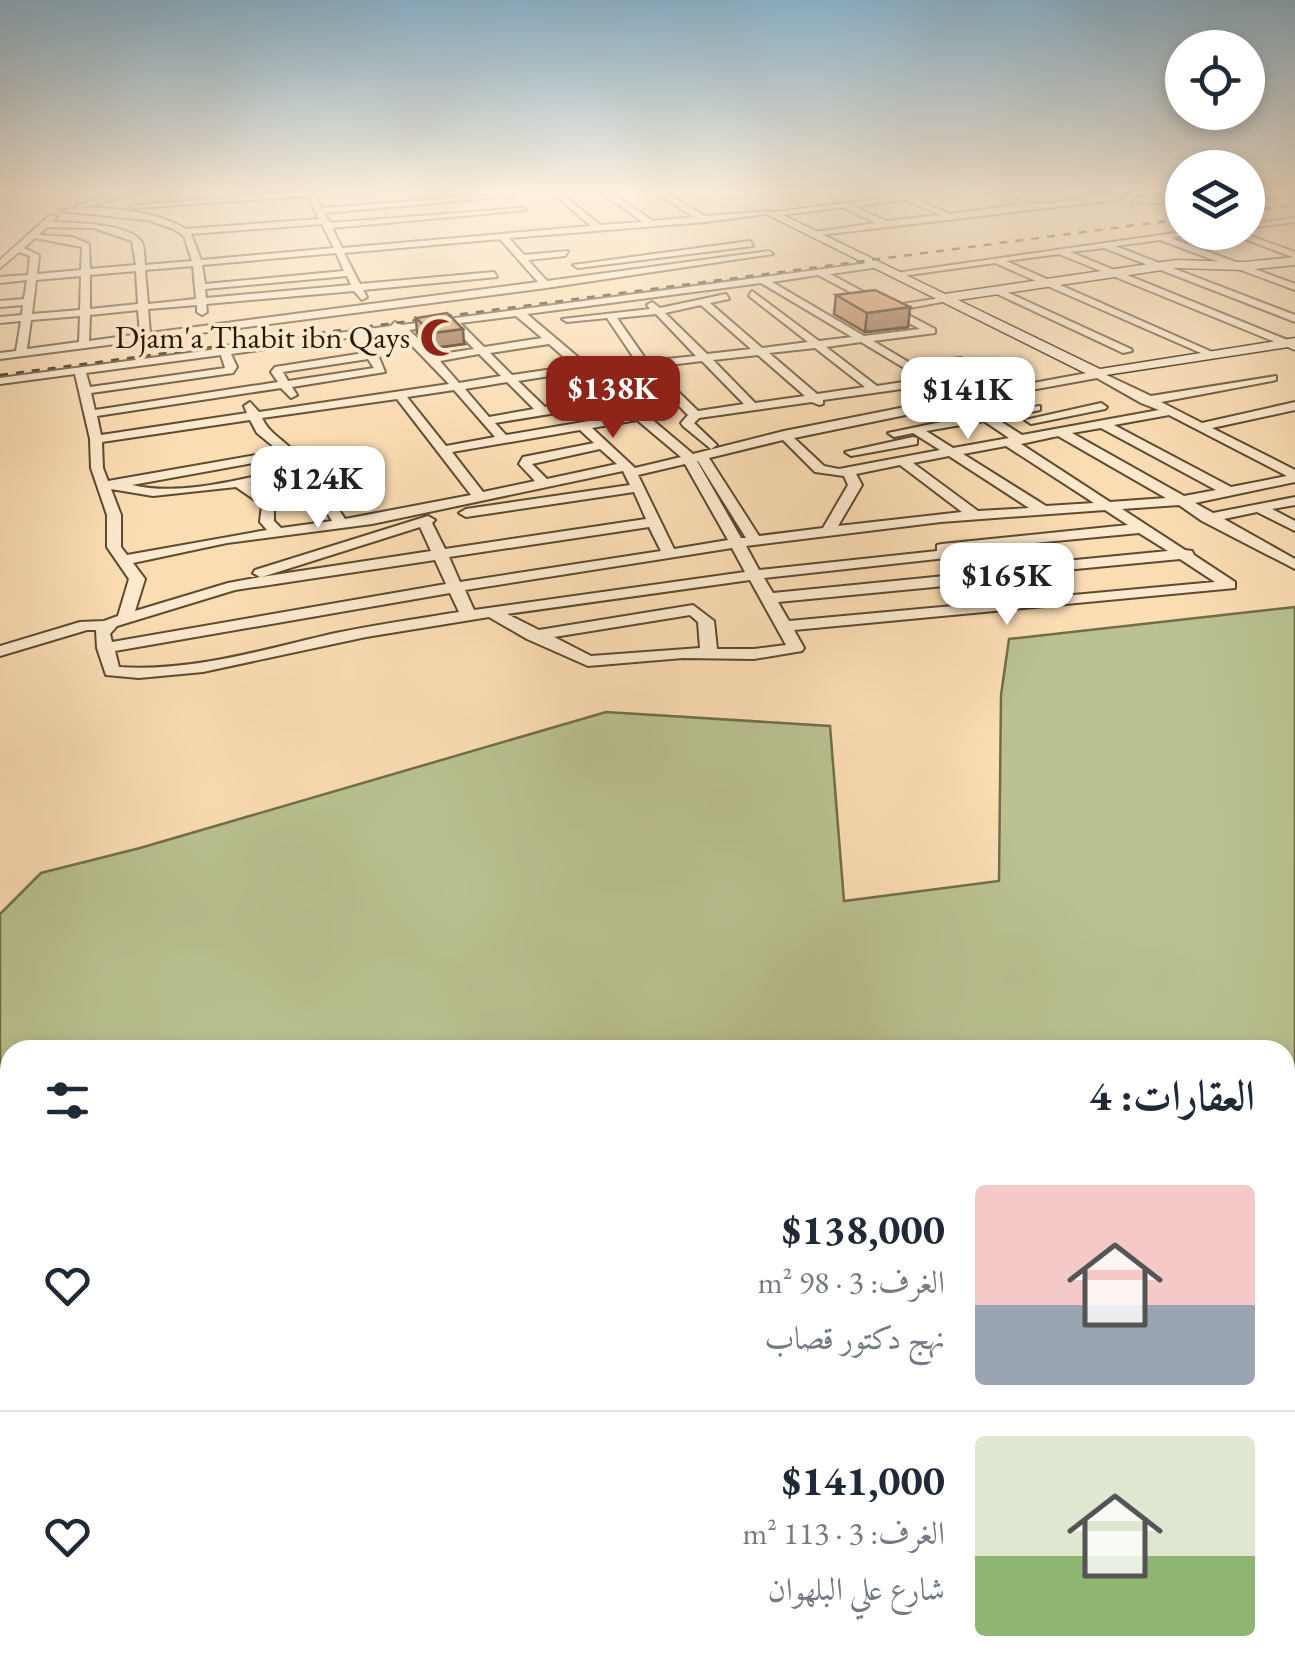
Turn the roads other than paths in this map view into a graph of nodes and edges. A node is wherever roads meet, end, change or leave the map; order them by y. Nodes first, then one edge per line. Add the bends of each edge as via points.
1 (32, 268) edge
2 (86, 268) edge
3 (135, 268) edge
4 (139, 268) edge
5 (196, 268) edge
6 (248, 268) edge
7 (293, 268) edge
8 (347, 268) edge
9 (440, 268) edge
10 (445, 268) edge
11 (489, 268) edge
12 (531, 268) edge
13 (581, 268) edge
14 (674, 268) edge
15 (848, 268) edge
16 (883, 268) edge
17 (935, 268) edge
18 (1101, 268) edge
19 (1151, 268) edge
20 (1164, 268) edge
21 (1241, 268) edge
22 (1016, 269) joint
23 (819, 272) junction
24 (86, 273) junction
25 (894, 274) junction
26 (1114, 274) junction
27 (350, 275) junction
28 (494, 275) junction
29 (297, 278) junction
30 (453, 278) junction
31 (592, 279) junction
32 (0, 280) edge
33 (763, 280) junction
34 (994, 281) junction
35 (31, 282) junction
36 (252, 282) junction
37 (1049, 283) junction
38 (546, 285) junction
39 (198, 287) junction
40 (1295, 287) edge
41 (356, 288) junction
42 (0, 290) edge
43 (506, 291) junction
44 (781, 291) junction
45 (752, 294) junction
46 (645, 296) junction
47 (246, 297) junction
48 (618, 299) junction
49 (946, 299) junction
50 (28, 302) junction
51 (202, 302) junction
52 (703, 302) junction
53 (878, 302) junction
54 (319, 303) junction
55 (0, 304) edge
56 (845, 306) edge
57 (143, 307) junction
58 (808, 307) junction
59 (365, 308) junction
60 (769, 308) junction
61 (829, 308) dead end
62 (892, 308) junction
63 (250, 310) junction
64 (658, 311) junction
65 (83, 313) junction
66 (610, 315) junction
67 (25, 318) junction
68 (524, 318) junction
69 (1295, 319) edge
70 (0, 320) edge
71 (452, 321) junction
72 (253, 323) junction
73 (403, 328) junction
74 (204, 329) junction
75 (357, 334) junction
76 (145, 337) junction
77 (551, 340) junction
78 (864, 341) junction
79 (1292, 344) edge
80 (84, 345) junction
81 (818, 346) junction
82 (482, 350) junction
83 (1127, 350) dead end
84 (224, 352) junction
85 (763, 353) junction
86 (21, 354) junction
87 (1214, 355) junction
88 (0, 356) edge
89 (430, 358) junction
90 (705, 358) junction
91 (644, 365) junction
92 (909, 366) junction
93 (582, 368) junction
94 (80, 370) junction
95 (1098, 374) junction
96 (507, 378) junction
97 (1272, 378) dead end
98 (0, 381) edge
99 (932, 381) junction
100 (1252, 382) junction
101 (285, 385) junction
102 (454, 386) junction
103 (1038, 386) junction
104 (874, 390) junction
105 (84, 391) junction
106 (1011, 391) junction
107 (1126, 391) junction
108 (241, 392) junction
109 (399, 394) junction
110 (1054, 394) dead end
111 (815, 398) junction
112 (619, 400) junction
113 (958, 401) junction
114 (1145, 402) junction
115 (1295, 403) edge
116 (1086, 404) junction
117 (752, 406) junction
118 (924, 407) junction
119 (301, 409) junction
120 (542, 412) junction
121 (1167, 412) junction
122 (1068, 413) junction
123 (89, 414) junction
124 (695, 414) junction
125 (1034, 414) junction
126 (256, 416) junction
127 (638, 416) junction
128 (870, 417) junction
129 (983, 417) junction
130 (484, 421) junction
131 (1126, 421) junction
132 (844, 422) junction
133 (950, 423) junction
134 (582, 425) junction
135 (1098, 426) junction
136 (1199, 427) junction
137 (822, 428) junction
138 (1059, 434) junction
139 (524, 436) junction
140 (781, 436) junction
141 (912, 436) junction
142 (96, 439) junction
143 (502, 439) junction
144 (893, 439) junction
145 (1016, 442) junction
146 (602, 445) junction
147 (988, 447) junction
148 (444, 450) junction
149 (680, 450) junction
150 (851, 452) junction
151 (289, 453) junction
152 (954, 453) junction
153 (702, 455) junction
154 (544, 456) junction
155 (909, 462) junction
156 (872, 468) junction
157 (629, 469) junction
158 (299, 470) junction
159 (849, 472) junction
160 (1295, 477) edge
161 (119, 482) junction
162 (238, 482) junction
163 (544, 483) junction
164 (103, 486) junction
165 (637, 488) junction
166 (1230, 492) junction
167 (480, 497) junction
168 (1178, 501) junction
169 (1295, 502) edge
170 (1114, 508) junction
171 (1259, 508) junction
172 (1045, 512) junction
173 (974, 515) junction
174 (1207, 518) junction
175 (372, 520) junction
176 (921, 520) junction
177 (424, 521) junction
178 (652, 522) junction
179 (342, 524) junction
180 (1295, 526) edge
181 (1145, 528) junction
182 (828, 532) junction
183 (279, 534) junction
184 (755, 541) junction
185 (737, 543) junction
186 (944, 551) junction
187 (669, 553) junction
188 (1187, 554) junction
189 (317, 555) junction
190 (441, 556) junction
191 (124, 560) junction
192 (1295, 565) edge
193 (754, 574) junction
194 (963, 577) junction
195 (670, 585) junction
196 (233, 586) junction
197 (455, 587) junction
198 (769, 598) junction
199 (190, 599) junction
200 (986, 608) junction
201 (682, 611) junction
202 (493, 613) junction
203 (468, 616) junction
204 (125, 618) junction
205 (106, 626) junction
206 (786, 626) junction
207 (195, 632) junction
208 (533, 636) junction
209 (105, 648) junction
210 (0, 650) edge
211 (709, 654) junction

1 - 35 street
2 - 24 street
3 - 24 street
4 - 57 street
5 - 39 street
6 - 36 street
7 - 29 street
8 - 27 street
9 - 27 street
10 - 30 street
11 - 28 street
12 - 38 street
13 - 31 street
14 - 31 street
15 - 23 street
16 - 25 street
17 - 25 street
18 - 26 street
19 - 26 street
20 - 69 street
21 - 40 street
22 - 34 street
22 - 37 street
23 - 33 street
23 - 53 street
24 - 35 street
24 - 65 street
25 - 49 street
26 - 37 street
26 - 79 street
27 - 29 street
27 - 41 street
28 - 30 street
28 - 43 street
29 - 36 street
30 - 41 street
31 - 38 street
31 - 48 street
32 - 35 street
33 - 44 street
33 - 46 street
34 - 37 street via 1016,288
34 - 49 street
34 - 83 street
35 - 42 street
35 - 50 street
36 - 39 street
37 - 87 street
38 - 43 street
39 - 51 street
41 - 54 street
41 - 59 street
43 - 59 street
44 - 45 street
44 - 58 street
45 - 52 street
45 - 60 street
46 - 48 street
46 - 64 street
47 - 51 street
47 - 54 street
47 - 63 street
48 - 68 street
49 - 62 street
49 - 95 street
50 - 55 street
50 - 67 street
51 - 57 street
51 - 74 street
52 - 64 street
52 - 85 street
53 - 56 street
53 - 62 street
54 - 59 street
54 - 63 street
54 - 72 street
57 - 65 street
57 - 76 street
58 - 60 street
58 - 61 street
58 - 78 street
59 - 73 street via 376,320
60 - 81 street
62 - 78 street via 931,331
63 - 72 street
64 - 66 street
64 - 90 street
65 - 67 street
65 - 80 street
66 - 68 street
66 - 91 street
67 - 70 street
67 - 86 street
68 - 71 street
68 - 77 street
71 - 73 street
71 - 82 street
72 - 74 street
73 - 75 street
73 - 89 street
74 - 76 street
75 - 84 street
75 - 101 street via 382,368
76 - 80 street
77 - 82 street
77 - 93 street
78 - 81 street
78 - 92 street
79 - 87 street
80 - 86 street
81 - 85 street
81 - 104 street
82 - 89 street
82 - 96 street
84 - 94 street
84 - 105 street via 228,371
85 - 90 street
85 - 111 street
86 - 88 street
87 - 95 street
89 - 102 street
90 - 91 street
90 - 117 street
91 - 124 street
92 - 99 street
92 - 106 street via 956,360
93 - 96 street
93 - 112 street
94 - 98 street
94 - 105 street
95 - 103 street
95 - 107 street
96 - 102 street
96 - 120 street
97 - 100 street
99 - 104 street
99 - 113 street
100 - 114 street
100 - 115 street
101 - 108 street
101 - 119 street
102 - 109 street
102 - 130 street
103 - 106 street
103 - 110 street
104 - 111 street
105 - 123 street
106 - 113 street
106 - 125 street
107 - 114 street
107 - 116 street
108 - 123 street
108 - 126 street
109 - 119 street
109 - 148 street
111 - 117 street
111 - 132 street
112 - 120 street
112 - 127 street
113 - 118 street
113 - 129 street
114 - 121 street
115 - 136 street
116 - 122 street
116 - 131 street
117 - 124 street
118 - 128 street
118 - 133 street
119 - 126 street
120 - 130 street
121 - 131 street
121 - 136 street
122 - 125 street
122 - 135 street
123 - 142 street
124 - 153 street via 687,423
125 - 129 street
125 - 138 street
126 - 142 street
126 - 151 street via 266,436
127 - 134 street
127 - 149 street
128 - 132 street
128 - 144 street
129 - 133 street
129 - 145 street
130 - 143 street
131 - 135 street
132 - 137 street
133 - 141 street
133 - 147 street
134 - 139 street
134 - 146 street
135 - 138 street
135 - 166 street
136 - 160 street
137 - 140 street
137 - 150 street
138 - 145 street
138 - 168 street
139 - 143 street
139 - 154 street
140 - 153 street
140 - 159 street via 820,469
141 - 144 street
141 - 152 street
142 - 164 street
143 - 148 street
144 - 150 street
144 - 155 street
145 - 147 street
145 - 170 street
146 - 154 street
146 - 157 street
147 - 152 street
148 - 167 street
149 - 153 street
149 - 153 street
150 - 156 street
151 - 158 street
151 - 161 street
152 - 155 street
152 - 172 street
153 - 157 street
153 - 184 street
153 - 185 street
154 - 163 street via 526,464
155 - 156 street
155 - 173 street
156 - 159 street
157 - 163 street
157 - 165 street
158 - 162 street
158 - 179 street via 317,484
159 - 182 street via 855,485
160 - 166 street
161 - 162 street via 142,491
161 - 164 street
162 - 183 street via 269,504 267,522
163 - 167 street
164 - 191 street via 114,516 114,546
165 - 177 street
165 - 178 street
166 - 168 street
167 - 175 street
168 - 170 street
168 - 174 street
169 - 171 street
170 - 172 street
170 - 181 street
171 - 174 street
171 - 180 street
172 - 173 street
173 - 176 street
174 - 192 street
175 - 179 street
175 - 189 street
176 - 182 street
176 - 186 street
177 - 189 street
177 - 190 street
178 - 187 street
178 - 190 street
179 - 183 street
181 - 186 street
181 - 188 street
182 - 184 street
183 - 191 street
184 - 185 street
185 - 187 street
185 - 193 street
186 - 193 street
186 - 194 street
187 - 197 street
188 - 194 street
188 - 200 street via 1230,585
189 - 196 street
190 - 196 street
190 - 197 street
191 - 204 street via 137,580
193 - 195 street
193 - 198 street
194 - 198 street
194 - 200 street
195 - 201 street
195 - 202 street
196 - 199 street
197 - 203 street
197 - 207 street
198 - 206 street
199 - 204 street
199 - 207 street
200 - 206 street
201 - 208 street
201 - 211 street via 702,616
202 - 203 street
202 - 208 street
203 - 209 street via 155,674 112,671
204 - 205 street
205 - 209 street
205 - 210 street via 86,625
206 - 211 street via 794,649
207 - 209 street
208 - 211 street via 588,661

